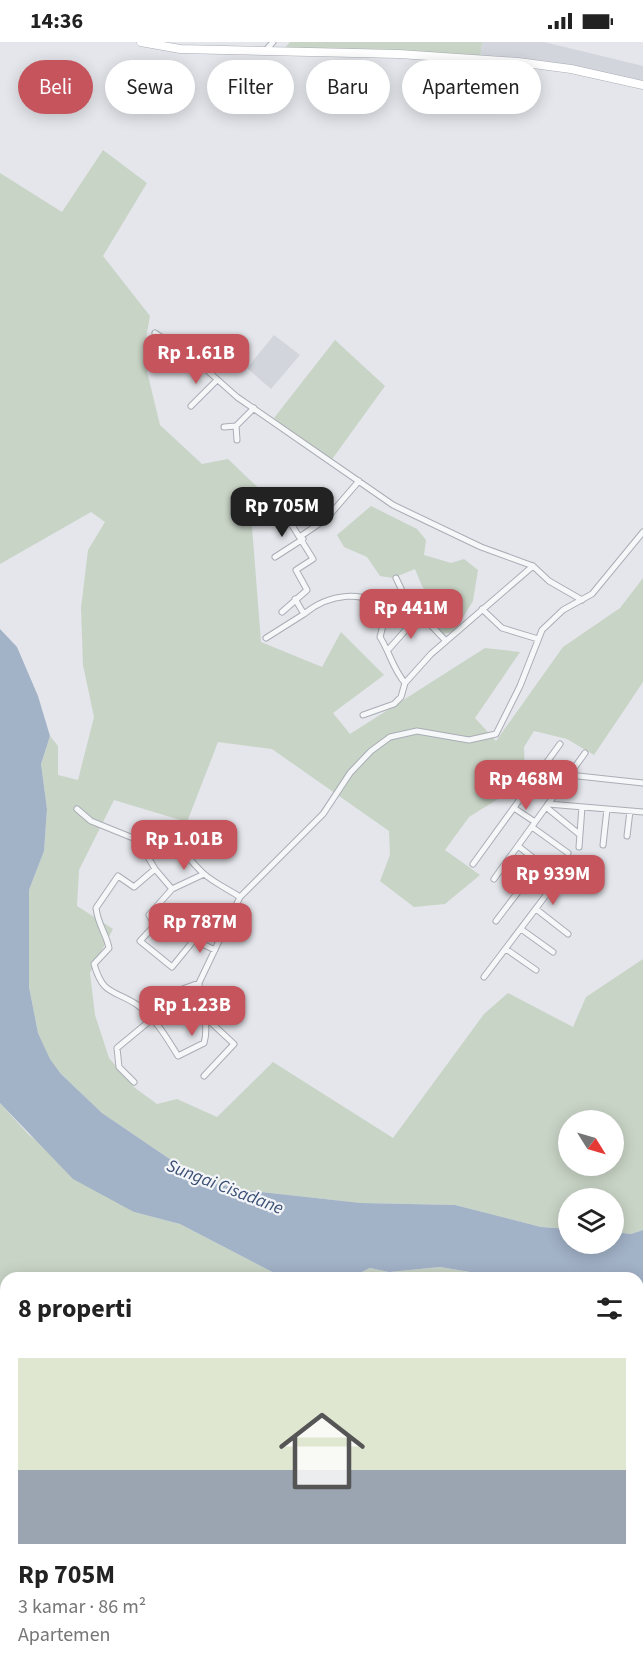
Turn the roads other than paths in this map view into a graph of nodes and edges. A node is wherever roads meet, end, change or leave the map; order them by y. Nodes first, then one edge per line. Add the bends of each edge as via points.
1 (141, 42) edge
2 (273, 42) edge
3 (266, 50) junction
4 (643, 85) edge
5 (155, 333) dead end
6 (217, 380) junction
7 (191, 406) dead end
8 (254, 408) junction
9 (236, 426) junction
10 (224, 427) dead end
11 (237, 440) dead end
12 (359, 481) junction
13 (290, 522) dead end
14 (643, 532) edge
15 (302, 538) junction
16 (274, 556) dead end
17 (533, 566) junction
18 (396, 578) dead end
19 (406, 598) junction
20 (295, 599) junction
21 (582, 600) junction
22 (378, 603) junction
23 (482, 609) junction
24 (282, 612) dead end
25 (304, 614) junction
26 (419, 615) junction
27 (266, 638) dead end
28 (538, 639) junction
29 (446, 640) junction
30 (388, 650) junction
31 (405, 683) junction
32 (363, 715) dead end
33 (560, 744) dead end
34 (585, 753) dead end
35 (569, 775) junction
36 (643, 783) edge
37 (547, 806) junction
38 (582, 807) junction
39 (514, 808) junction
40 (78, 809) dead end
41 (607, 809) junction
42 (630, 811) junction
43 (643, 812) edge
44 (533, 824) junction
45 (579, 834) junction
46 (627, 836) dead end
47 (138, 840) junction
48 (603, 845) dead end
49 (518, 846) junction
50 (579, 847) dead end
51 (568, 853) dead end
52 (540, 863) junction
53 (473, 864) dead end
54 (155, 869) junction
55 (204, 874) junction
56 (494, 879) dead end
57 (172, 889) junction
58 (240, 897) junction
59 (536, 909) junction
60 (496, 921) dead end
61 (521, 929) junction
62 (568, 934) dead end
63 (506, 949) junction
64 (215, 950) junction
65 (553, 952) dead end
66 (536, 970) dead end
67 (484, 977) dead end
68 (199, 983) junction
69 (204, 1016) junction
70 (152, 1019) junction
71 (204, 1076) dead end
72 (134, 1082) dead end

1 - 3 main road via 180,49
2 - 3 street
3 - 4 main road via 519,62
5 - 6 street via 191,356
6 - 7 street
6 - 8 street
8 - 9 street
8 - 12 street
9 - 10 street
9 - 11 street
12 - 15 street via 326,519
12 - 17 street via 393,505 481,548
13 - 15 street
14 - 21 street
15 - 16 street
15 - 20 street via 313,559 296,570 307,590
17 - 21 street via 549,581
17 - 23 street
18 - 19 street
19 - 22 street via 398,605 388,595
19 - 26 street
20 - 24 street
20 - 25 street
21 - 28 street via 558,615
22 - 25 street via 345,596 314,606
22 - 30 street via 386,614 380,638
23 - 28 street via 502,628
23 - 29 street
25 - 27 street
26 - 29 street
26 - 30 street
28 - 58 street via 496,734 469,740 417,731 390,737 379,744 350,773 323,814
29 - 31 street
30 - 31 street via 395,671
31 - 32 street via 394,704
33 - 39 street
34 - 35 street
35 - 36 street
35 - 37 street
37 - 38 street
37 - 44 street
37 - 45 street
38 - 41 street
38 - 45 street
39 - 44 street
39 - 53 street
40 - 47 street via 91,820
41 - 42 street
41 - 48 street
42 - 43 street
42 - 46 street
44 - 49 street
44 - 51 street
45 - 50 street
47 - 54 street
47 - 55 street via 148,834 174,842
49 - 52 street
49 - 56 street
52 - 59 street via 560,878
52 - 60 street
54 - 57 street
54 - 70 street via 134,887 118,876 96,908 99,927 107,936 109,948 94,964 106,991 136,1005
55 - 57 street
55 - 58 street
57 - 64 street via 148,915 155,926 140,941 172,967 194,940
58 - 64 street
59 - 61 street
59 - 62 street
61 - 63 street
61 - 65 street
63 - 66 street
63 - 67 street
64 - 68 street
68 - 69 street
68 - 70 street via 177,991
69 - 70 street via 204,1043 178,1056
69 - 71 street via 234,1044
70 - 72 street via 117,1048 119,1067

